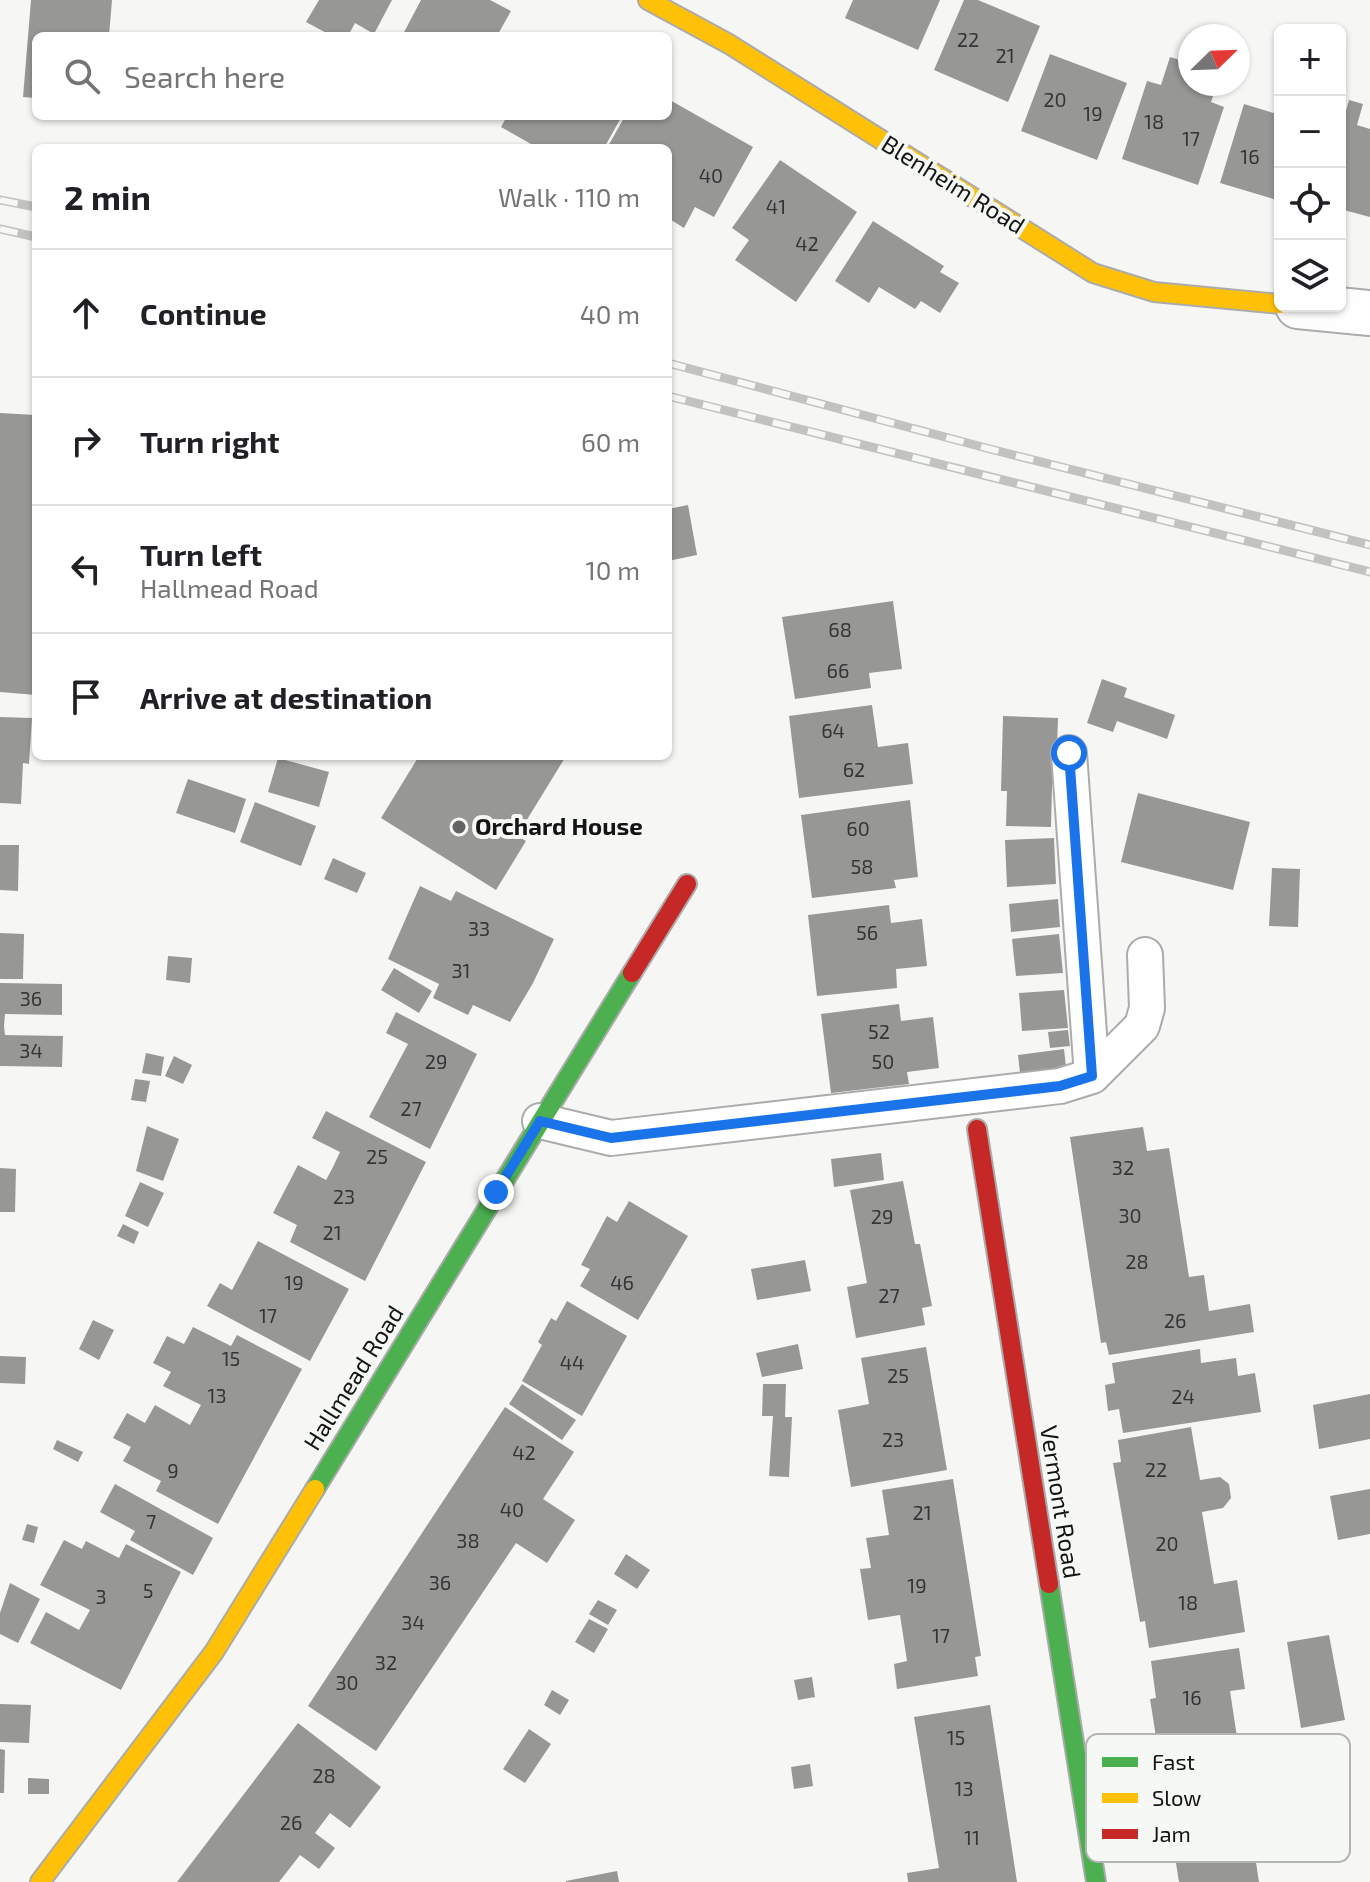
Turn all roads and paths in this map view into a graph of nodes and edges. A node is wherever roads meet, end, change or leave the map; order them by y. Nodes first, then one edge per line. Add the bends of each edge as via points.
1 (648, 0) edge
2 (1274, 303) edge
3 (1346, 311) edge
4 (1370, 313) edge
5 (1069, 753) dead end
6 (687, 884) dead end
7 (1145, 955) dead end
8 (1092, 1076) junction
9 (540, 1121) junction
10 (977, 1129) dead end
11 (1086, 1819) edge
12 (1093, 1862) edge
13 (40, 1882) edge
14 (1096, 1882) edge

1 - 2 street, Blenheim Road via 729,44 1093,273 1154,292
3 - 4 street
5 - 8 lane
6 - 9 street, Hallmead Road
7 - 8 lane via 1147,1008 1142,1026
8 - 9 lane via 1060,1086 611,1138
9 - 13 street, Hallmead Road via 214,1652
10 - 11 street, Vermont Road
12 - 14 street, Vermont Road

